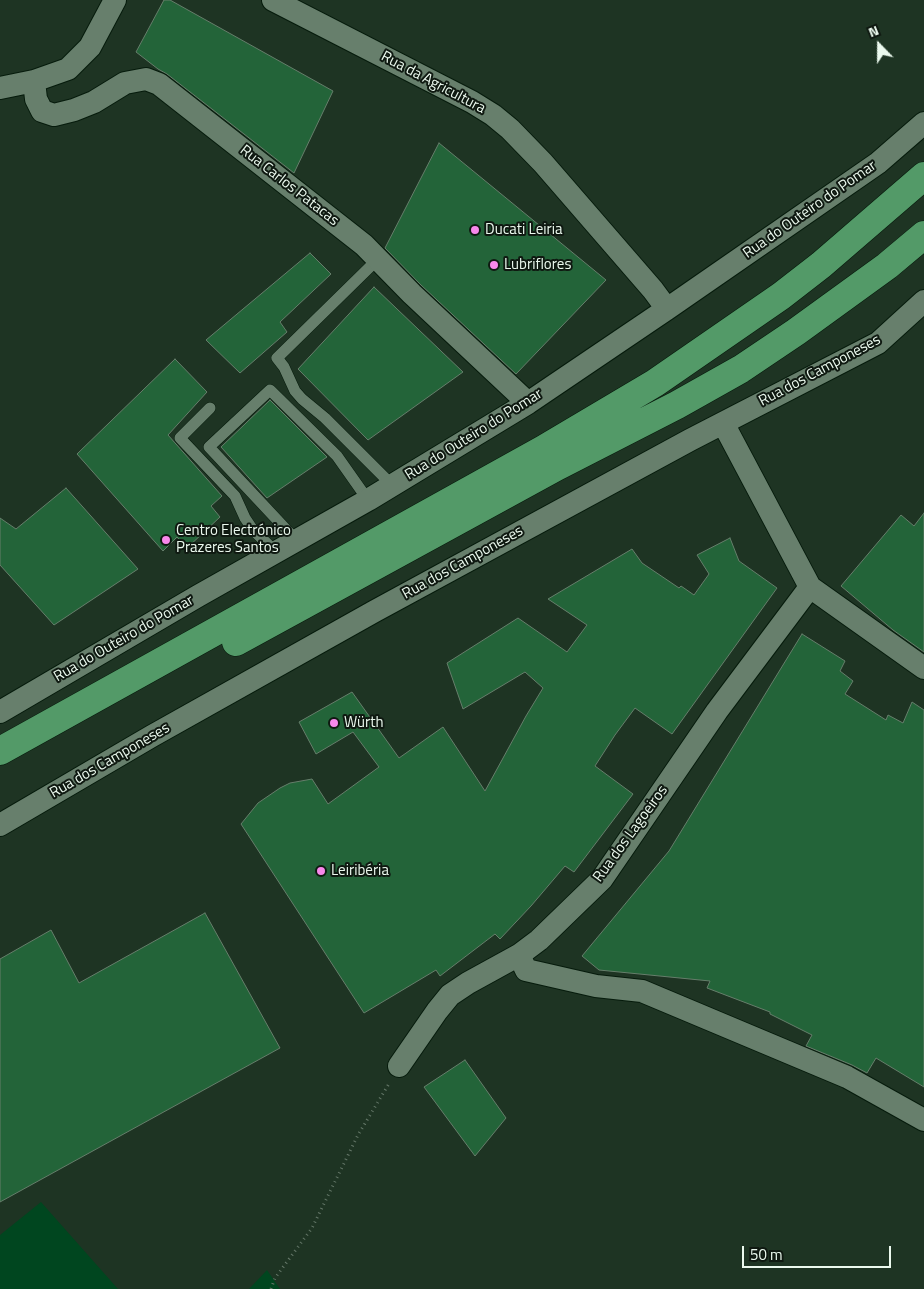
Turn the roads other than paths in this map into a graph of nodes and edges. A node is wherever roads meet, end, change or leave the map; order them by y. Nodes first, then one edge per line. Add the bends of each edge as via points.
1 (115, 0) edge
2 (273, 0) edge
3 (34, 81) junction
4 (0, 88) edge
5 (924, 123) edge
6 (924, 176) edge
7 (924, 235) edge
8 (378, 259) junction
9 (924, 301) edge
10 (667, 309) junction
11 (528, 403) junction
12 (210, 408) dead end
13 (723, 423) junction
14 (392, 485) junction
15 (368, 500) junction
16 (296, 540) junction
17 (276, 552) junction
18 (810, 587) junction
19 (924, 668) edge
20 (0, 712) edge
21 (0, 751) edge
22 (0, 772) edge
23 (0, 825) edge
24 (519, 955) junction
25 (399, 1066) road end
26 (924, 1120) edge

1 - 3 street via 90,47 68,69
2 - 10 street, Rua da Agricultura via 472,102 510,129 544,163
3 - 4 street
3 - 8 street, Rua Carlos Patacas via 36,99 42,111 54,115 94,102 125,84 146,79 159,84 357,239
5 - 10 street, Rua do Outeiro do Pomar via 878,163
6 - 21 highway via 808,276 654,383 542,450
7 - 22 highway via 811,321 677,406 558,466
8 - 11 street, Rua Carlos Patacas
8 - 14 lane via 277,358 302,399
9 - 13 street, Rua dos Camponeses via 878,343
10 - 11 street, Rua do Outeiro do Pomar
11 - 14 street, Rua do Outeiro do Pomar
12 - 17 lane via 180,438 235,496 253,530
13 - 18 street
13 - 23 street, Rua dos Camponeses via 375,611
14 - 15 street, Rua do Outeiro do Pomar
15 - 16 street, Rua do Outeiro do Pomar
15 - 16 lane via 337,456 270,390 209,447
16 - 17 street, Rua do Outeiro do Pomar
17 - 20 street, Rua do Outeiro do Pomar
18 - 19 street
18 - 24 street, Rua dos Lagoeiros via 717,711 602,879
24 - 25 street, Rua dos Lagoeiros via 450,995
24 - 26 street via 526,970 596,986 642,991 847,1077

